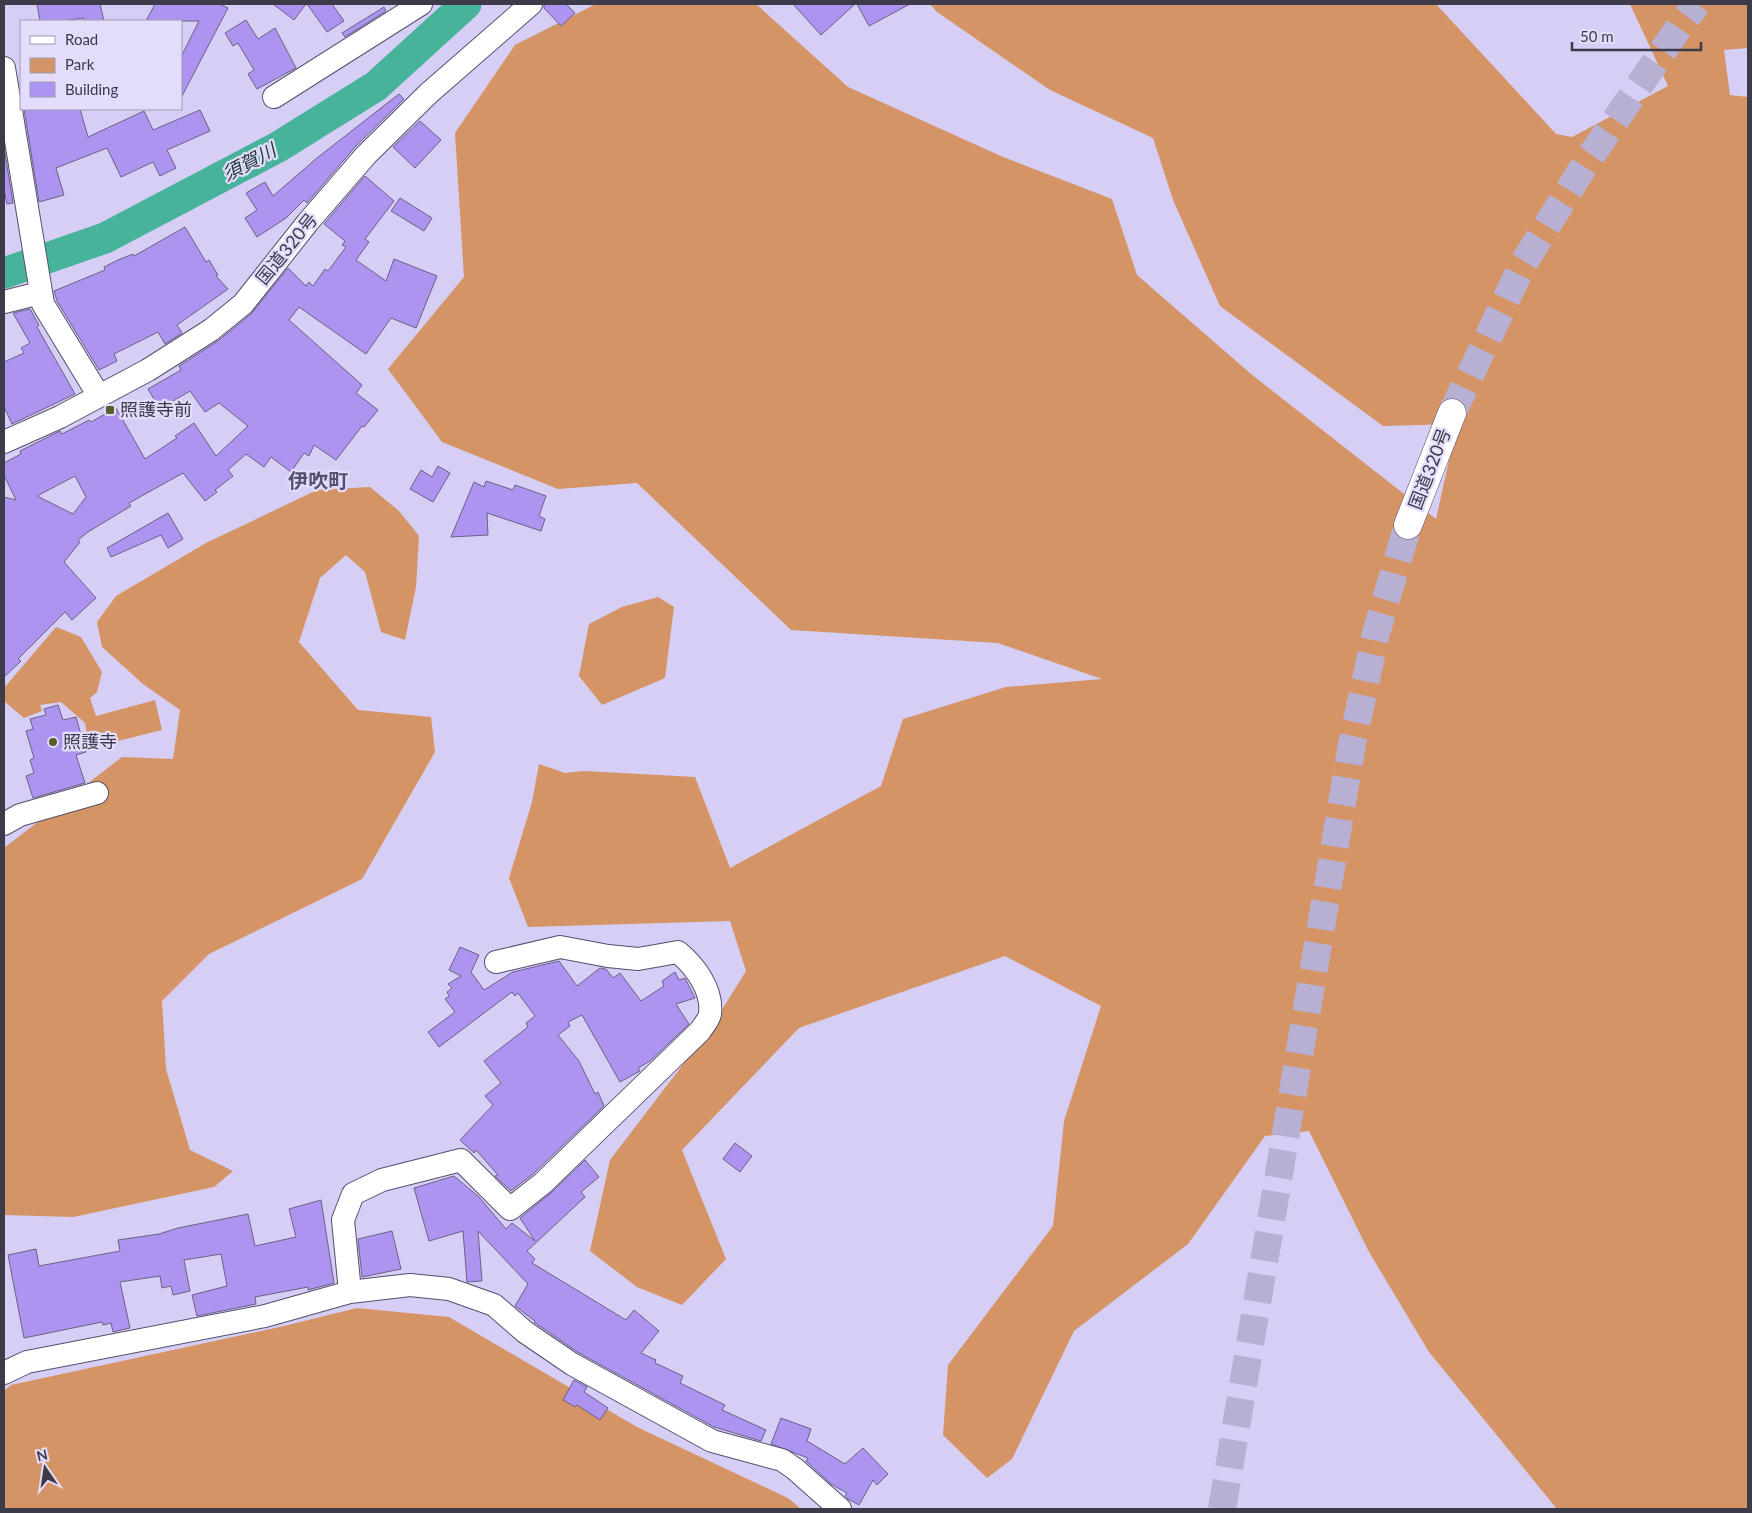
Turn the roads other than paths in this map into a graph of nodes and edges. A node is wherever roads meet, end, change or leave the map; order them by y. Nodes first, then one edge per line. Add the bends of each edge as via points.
1 (421, 4) edge
2 (531, 4) edge
3 (4, 68) edge
4 (274, 98) dead end
5 (7, 108) edge
6 (40, 290) junction
7 (4, 302) edge
8 (99, 396) junction
9 (1452, 413) tunnel mouth
10 (4, 442) edge
11 (1408, 526) tunnel mouth
12 (97, 793) dead end
13 (4, 824) edge
14 (496, 962) dead end
15 (350, 1292) junction
16 (4, 1373) edge
17 (840, 1509) edge

1 - 4 street
2 - 8 street, 国道320号 via 429,93 366,155 243,304 202,338
3 - 5 street
5 - 6 street
6 - 7 street
6 - 8 street via 43,304
8 - 10 street, 国道320号
9 - 11 highway, 国道320号
12 - 13 street via 20,815
14 - 15 street via 560,947 638,959 678,952 698,972 709,1001 710,1016 700,1031 620,1111 543,1183 510,1209 461,1160 382,1180 353,1194 343,1220
15 - 16 street via 265,1316 28,1362
15 - 17 street via 410,1285 449,1290 494,1305 525,1332 572,1364 712,1441 782,1460

